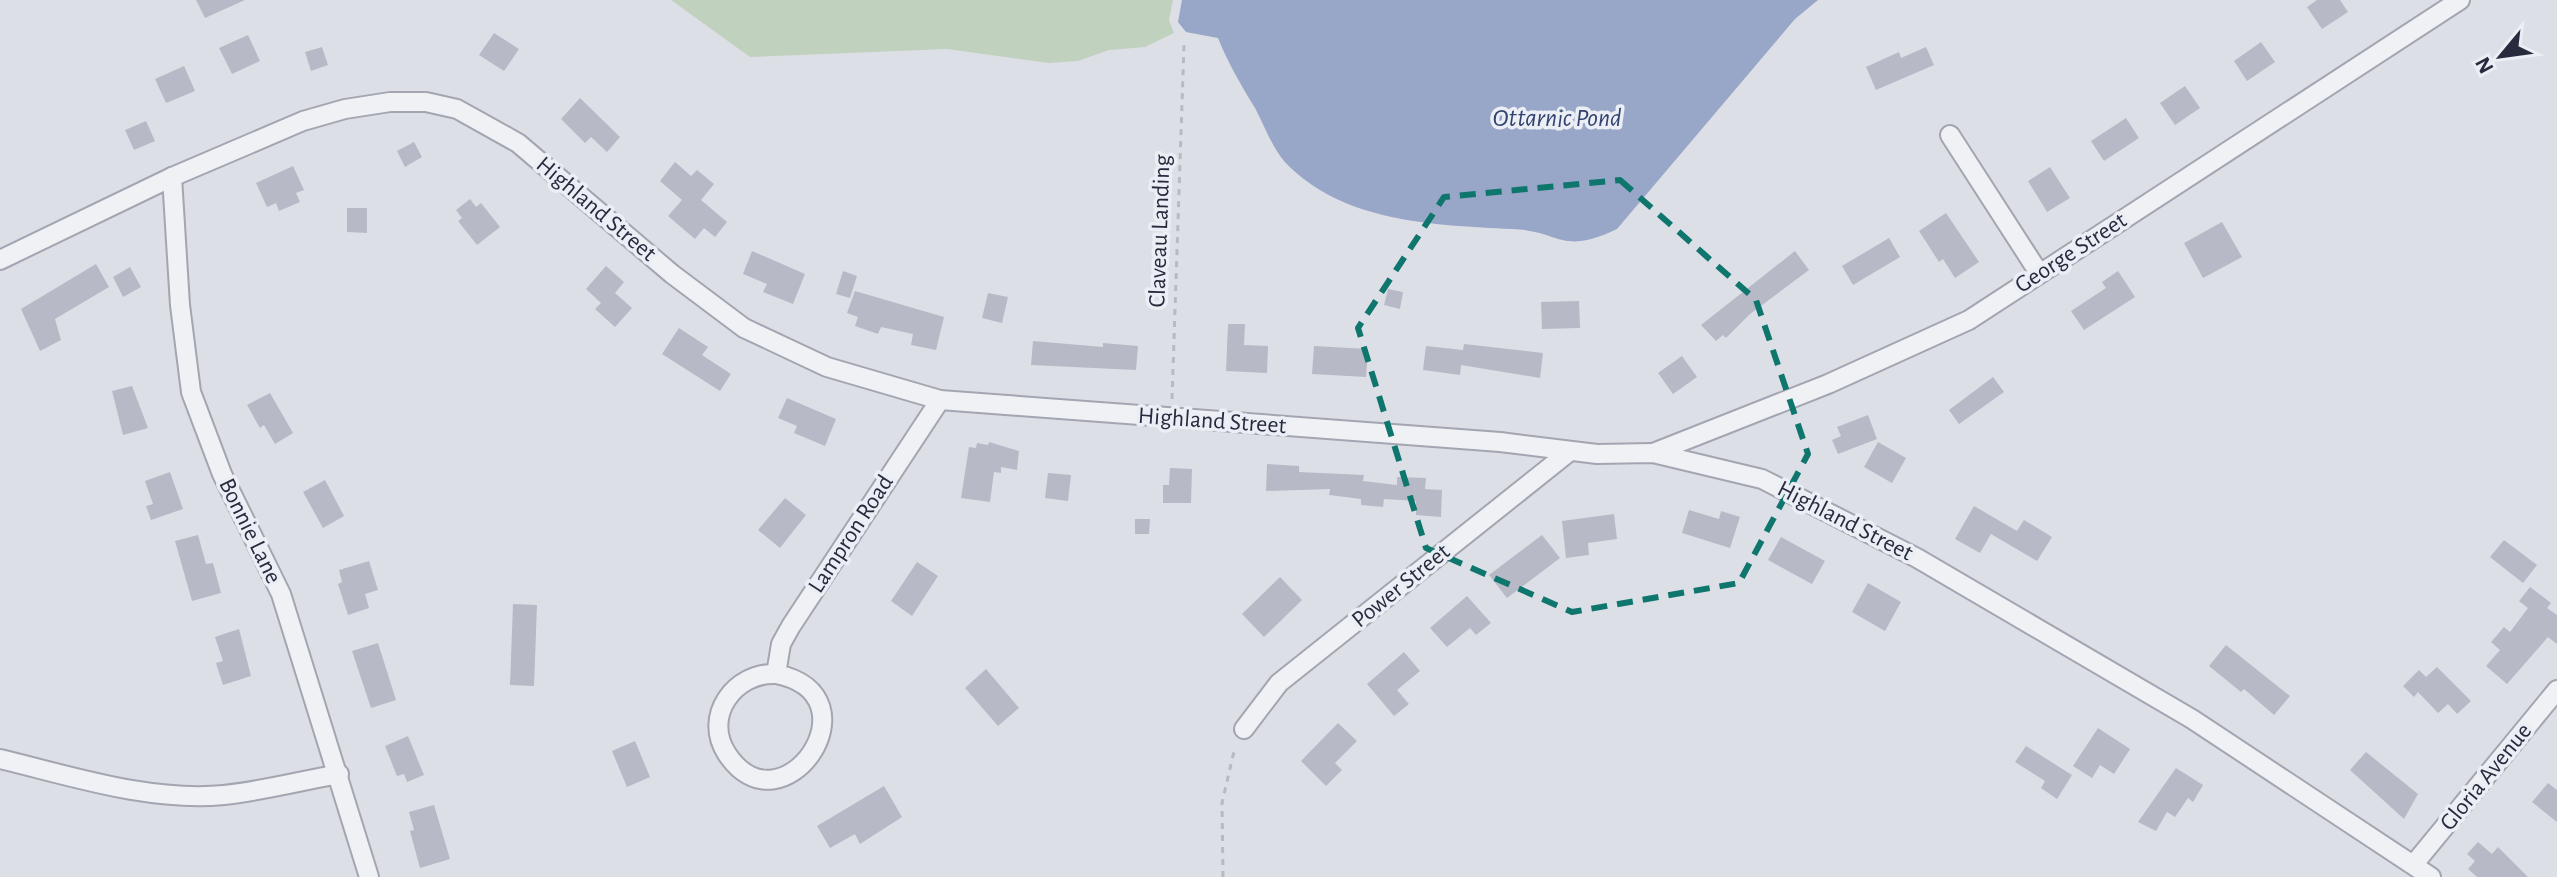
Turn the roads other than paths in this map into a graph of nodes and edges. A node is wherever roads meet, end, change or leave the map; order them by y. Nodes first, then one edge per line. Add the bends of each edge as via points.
1 (2460, 0) edge
2 (1950, 135) dead end
3 (172, 177) junction
4 (0, 260) edge
5 (2039, 273) junction
6 (940, 400) junction
7 (1569, 452) junction
8 (1653, 453) junction
9 (776, 674) junction
10 (2557, 690) edge
11 (1244, 729) road end
12 (0, 759) edge
13 (339, 774) junction
14 (2414, 864) junction
15 (369, 877) edge
16 (2431, 877) edge

1 - 5 street, George Street
2 - 5 street
3 - 4 street, Highland Street
3 - 6 street, Highland Street via 261,137 345,109 426,102 457,109 518,143 744,328 827,367
3 - 13 street, Bonnie Lane via 191,392 222,474 281,594
5 - 8 street, George Street via 1955,326 1828,384
6 - 7 street, Highland Street via 1500,442
6 - 9 street, Lampron Road via 791,626 781,644
7 - 8 street, Highland Street
7 - 11 street, Power Street via 1279,683
8 - 14 street, Highland Street via 1762,479 1917,558 2192,719
9 - 9 street via 755,676 736,687 719,723 723,747 732,760 745,771 768,778 806,764 816,752 822,728 813,696 793,679
10 - 14 street, Gloria Avenue
12 - 13 street via 108,784 201,795
13 - 15 street, Bonnie Lane
14 - 16 street, Highland Street

